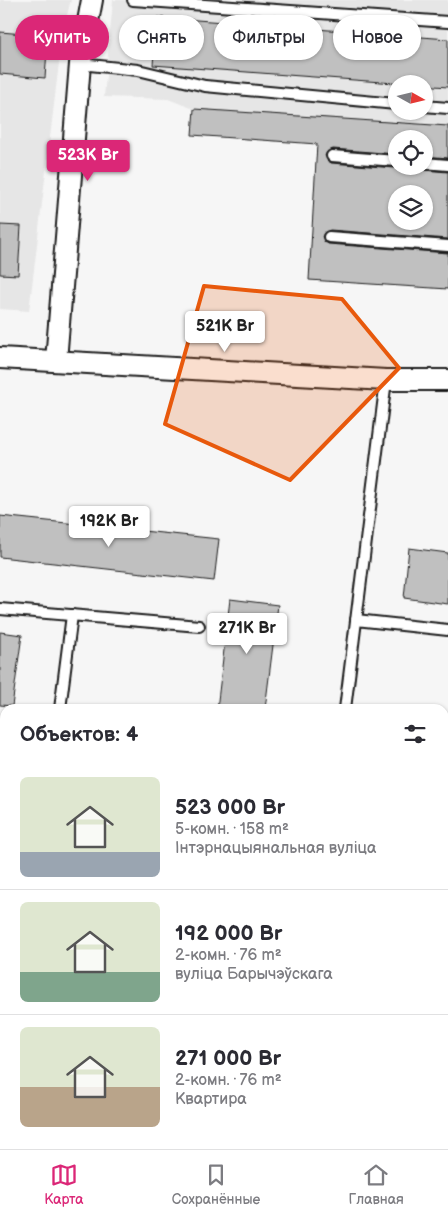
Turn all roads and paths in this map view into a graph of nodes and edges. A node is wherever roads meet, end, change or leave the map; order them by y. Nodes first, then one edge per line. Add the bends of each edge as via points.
1 (92, 0) edge
2 (133, 0) edge
3 (448, 22) edge
4 (80, 64) junction
5 (388, 103) edge
6 (433, 107) edge
7 (448, 108) edge
8 (332, 156) dead end
9 (388, 160) edge
10 (433, 164) edge
11 (448, 165) edge
12 (329, 237) dead end
13 (448, 246) edge
14 (0, 358) edge
15 (56, 361) junction
16 (386, 380) junction
17 (448, 380) edge
18 (0, 609) edge
19 (72, 616) junction
20 (356, 620) junction
21 (199, 626) dead end
22 (448, 630) edge
23 (61, 704) edge
24 (346, 704) edge

1 - 4 street
2 - 3 lane
4 - 5 lane via 138,70 205,86
4 - 15 street
6 - 7 lane
8 - 9 lane
10 - 11 lane
12 - 13 lane
14 - 15 street
15 - 16 street
16 - 17 street
16 - 20 lane
18 - 19 lane
19 - 21 lane
19 - 23 lane
20 - 22 lane
20 - 24 lane

